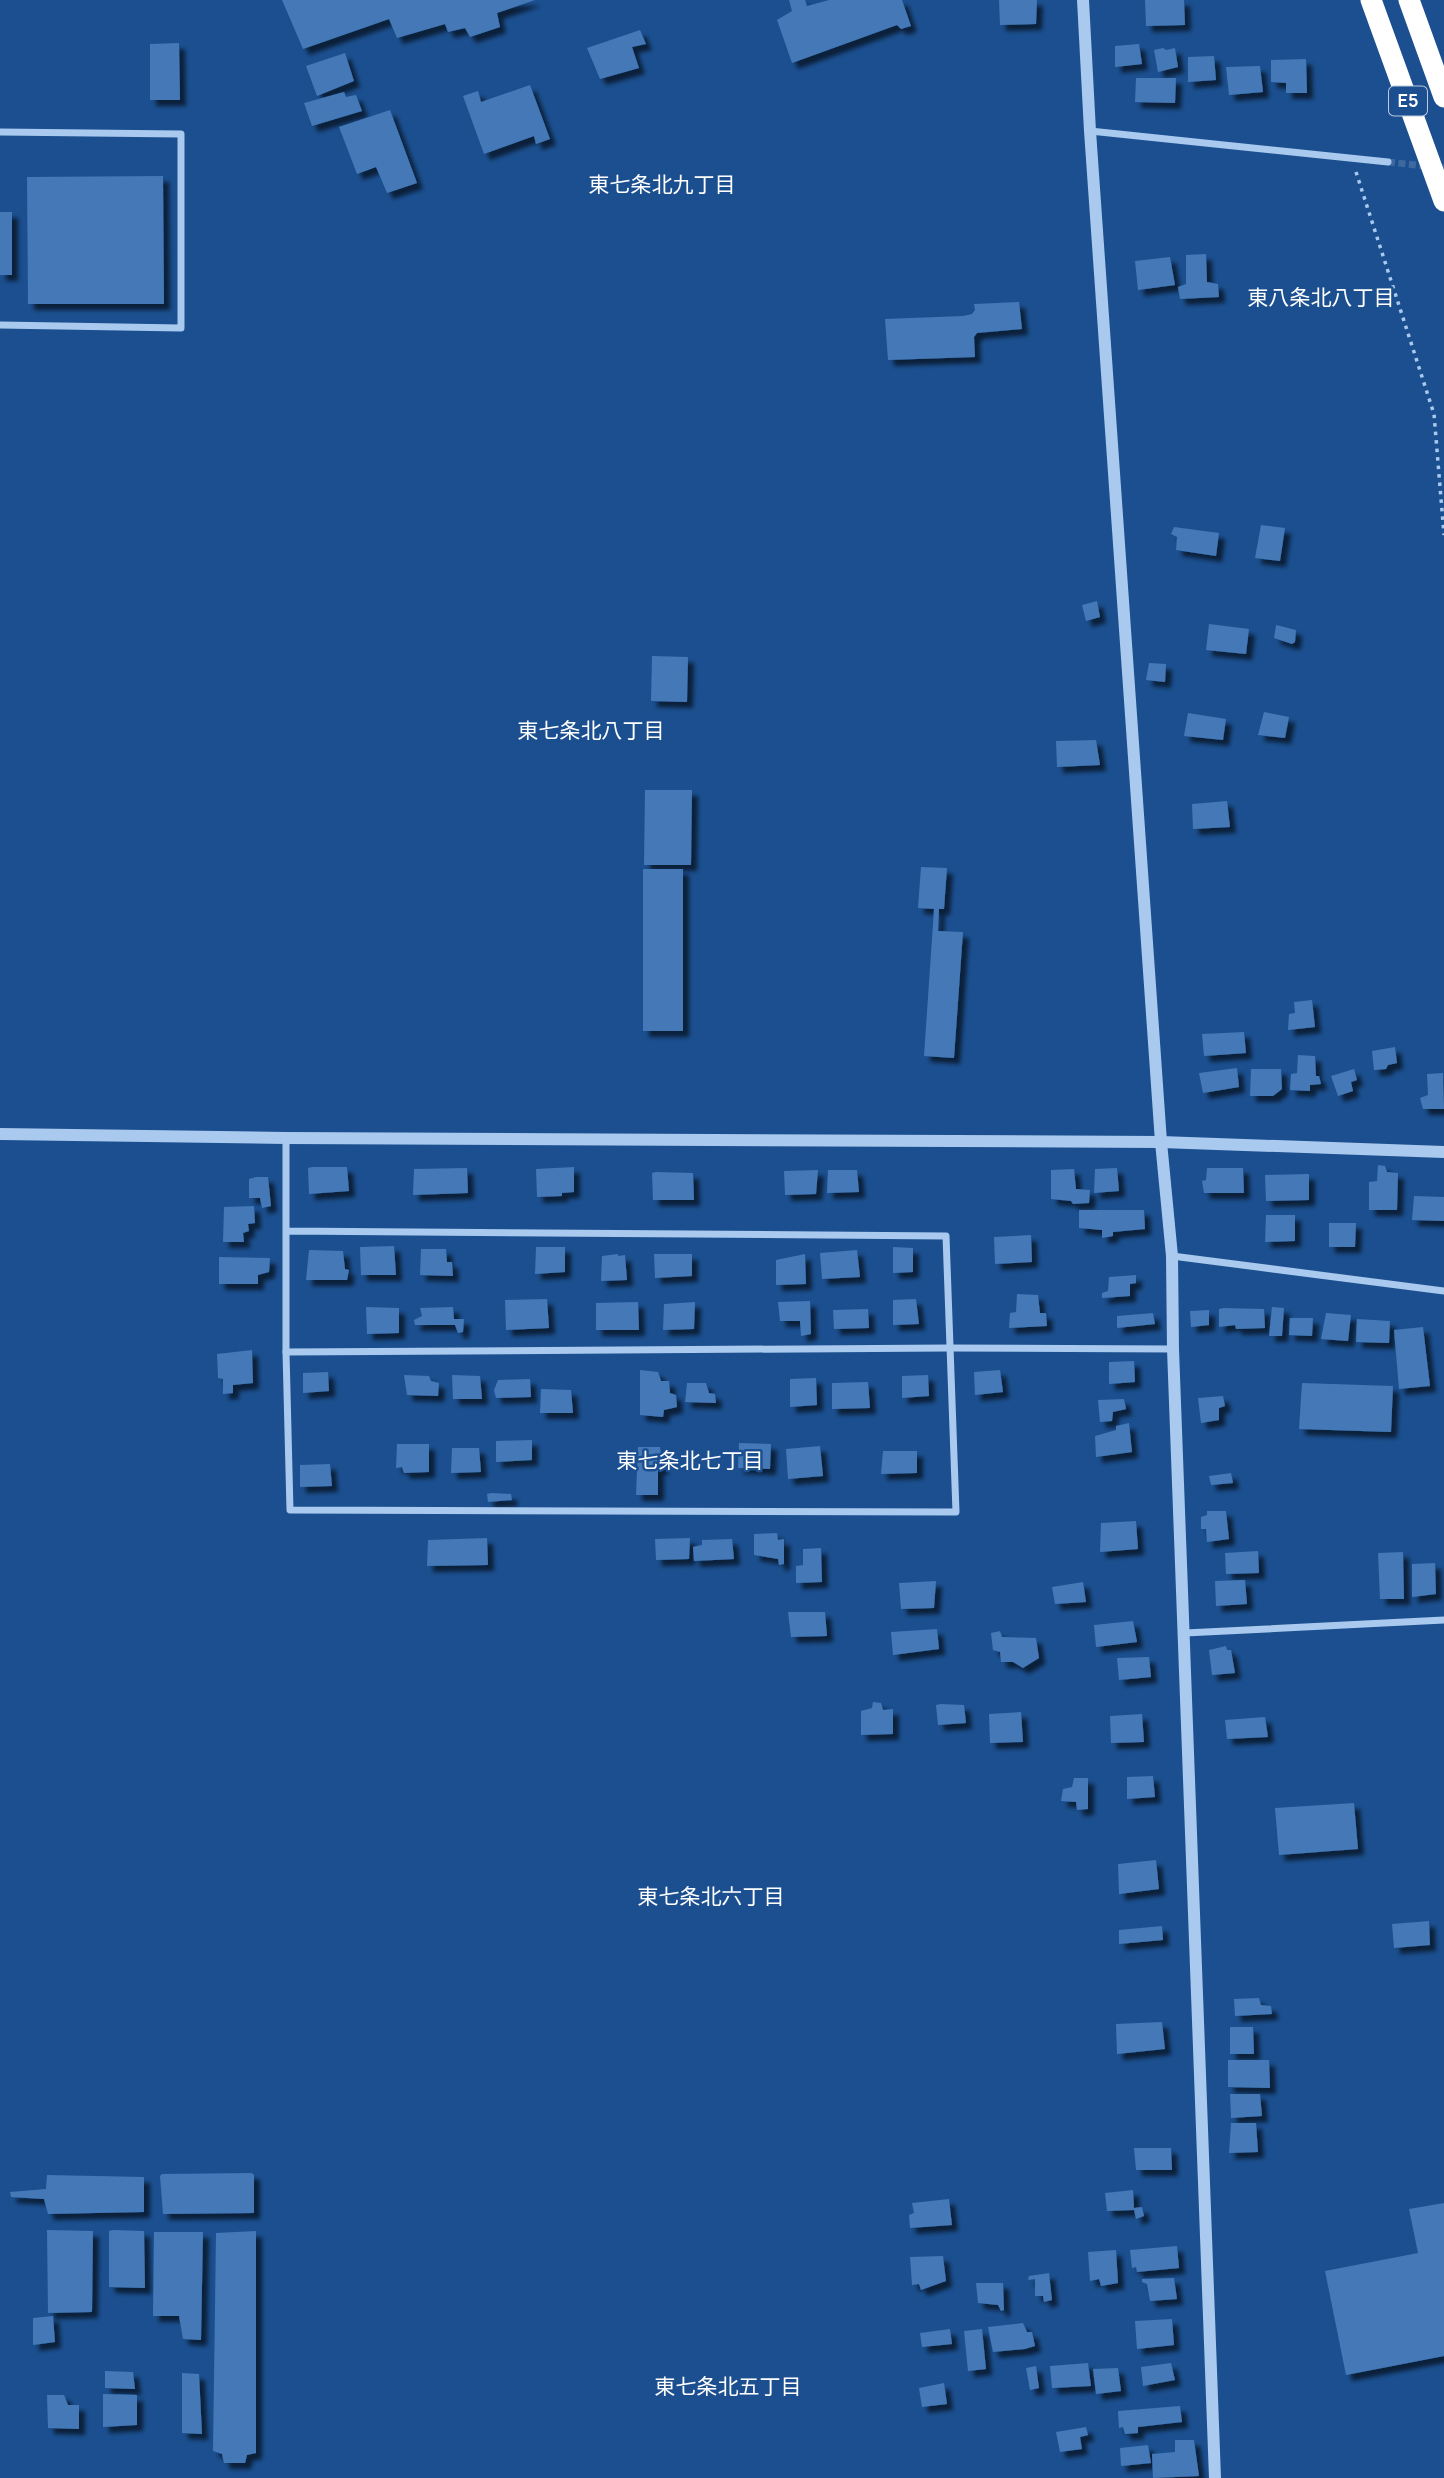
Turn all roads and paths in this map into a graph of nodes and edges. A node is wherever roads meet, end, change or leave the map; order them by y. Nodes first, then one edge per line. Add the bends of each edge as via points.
1 (1083, 0) edge
2 (1371, 0) edge
3 (1409, 0) edge
4 (1444, 97) edge
5 (1090, 131) junction
6 (0, 132) edge
7 (1351, 157) junction
8 (1388, 162) tunnel mouth
9 (1444, 201) edge
10 (0, 325) edge
11 (1444, 535) edge
12 (0, 1134) edge
13 (286, 1138) junction
14 (1161, 1142) junction
15 (1444, 1152) edge
16 (286, 1231) junction
17 (1171, 1256) junction
18 (1444, 1291) edge
19 (949, 1348) junction
20 (1172, 1349) junction
21 (286, 1352) junction
22 (1444, 1620) edge
23 (1185, 1633) junction
24 (1215, 2478) edge

1 - 5 street
2 - 9 highway, E5
3 - 4 highway, E5
5 - 7 street
5 - 14 street
6 - 10 street via 181,134 181,328
7 - 8 street
7 - 11 path via 1434,414
12 - 13 street
13 - 14 street
13 - 16 street
14 - 15 street
14 - 17 street
16 - 19 street via 946,1236
16 - 21 street
17 - 18 street
17 - 20 street
19 - 20 street
19 - 21 street
19 - 21 street via 956,1512 290,1510
20 - 23 street
22 - 23 street
23 - 24 street

